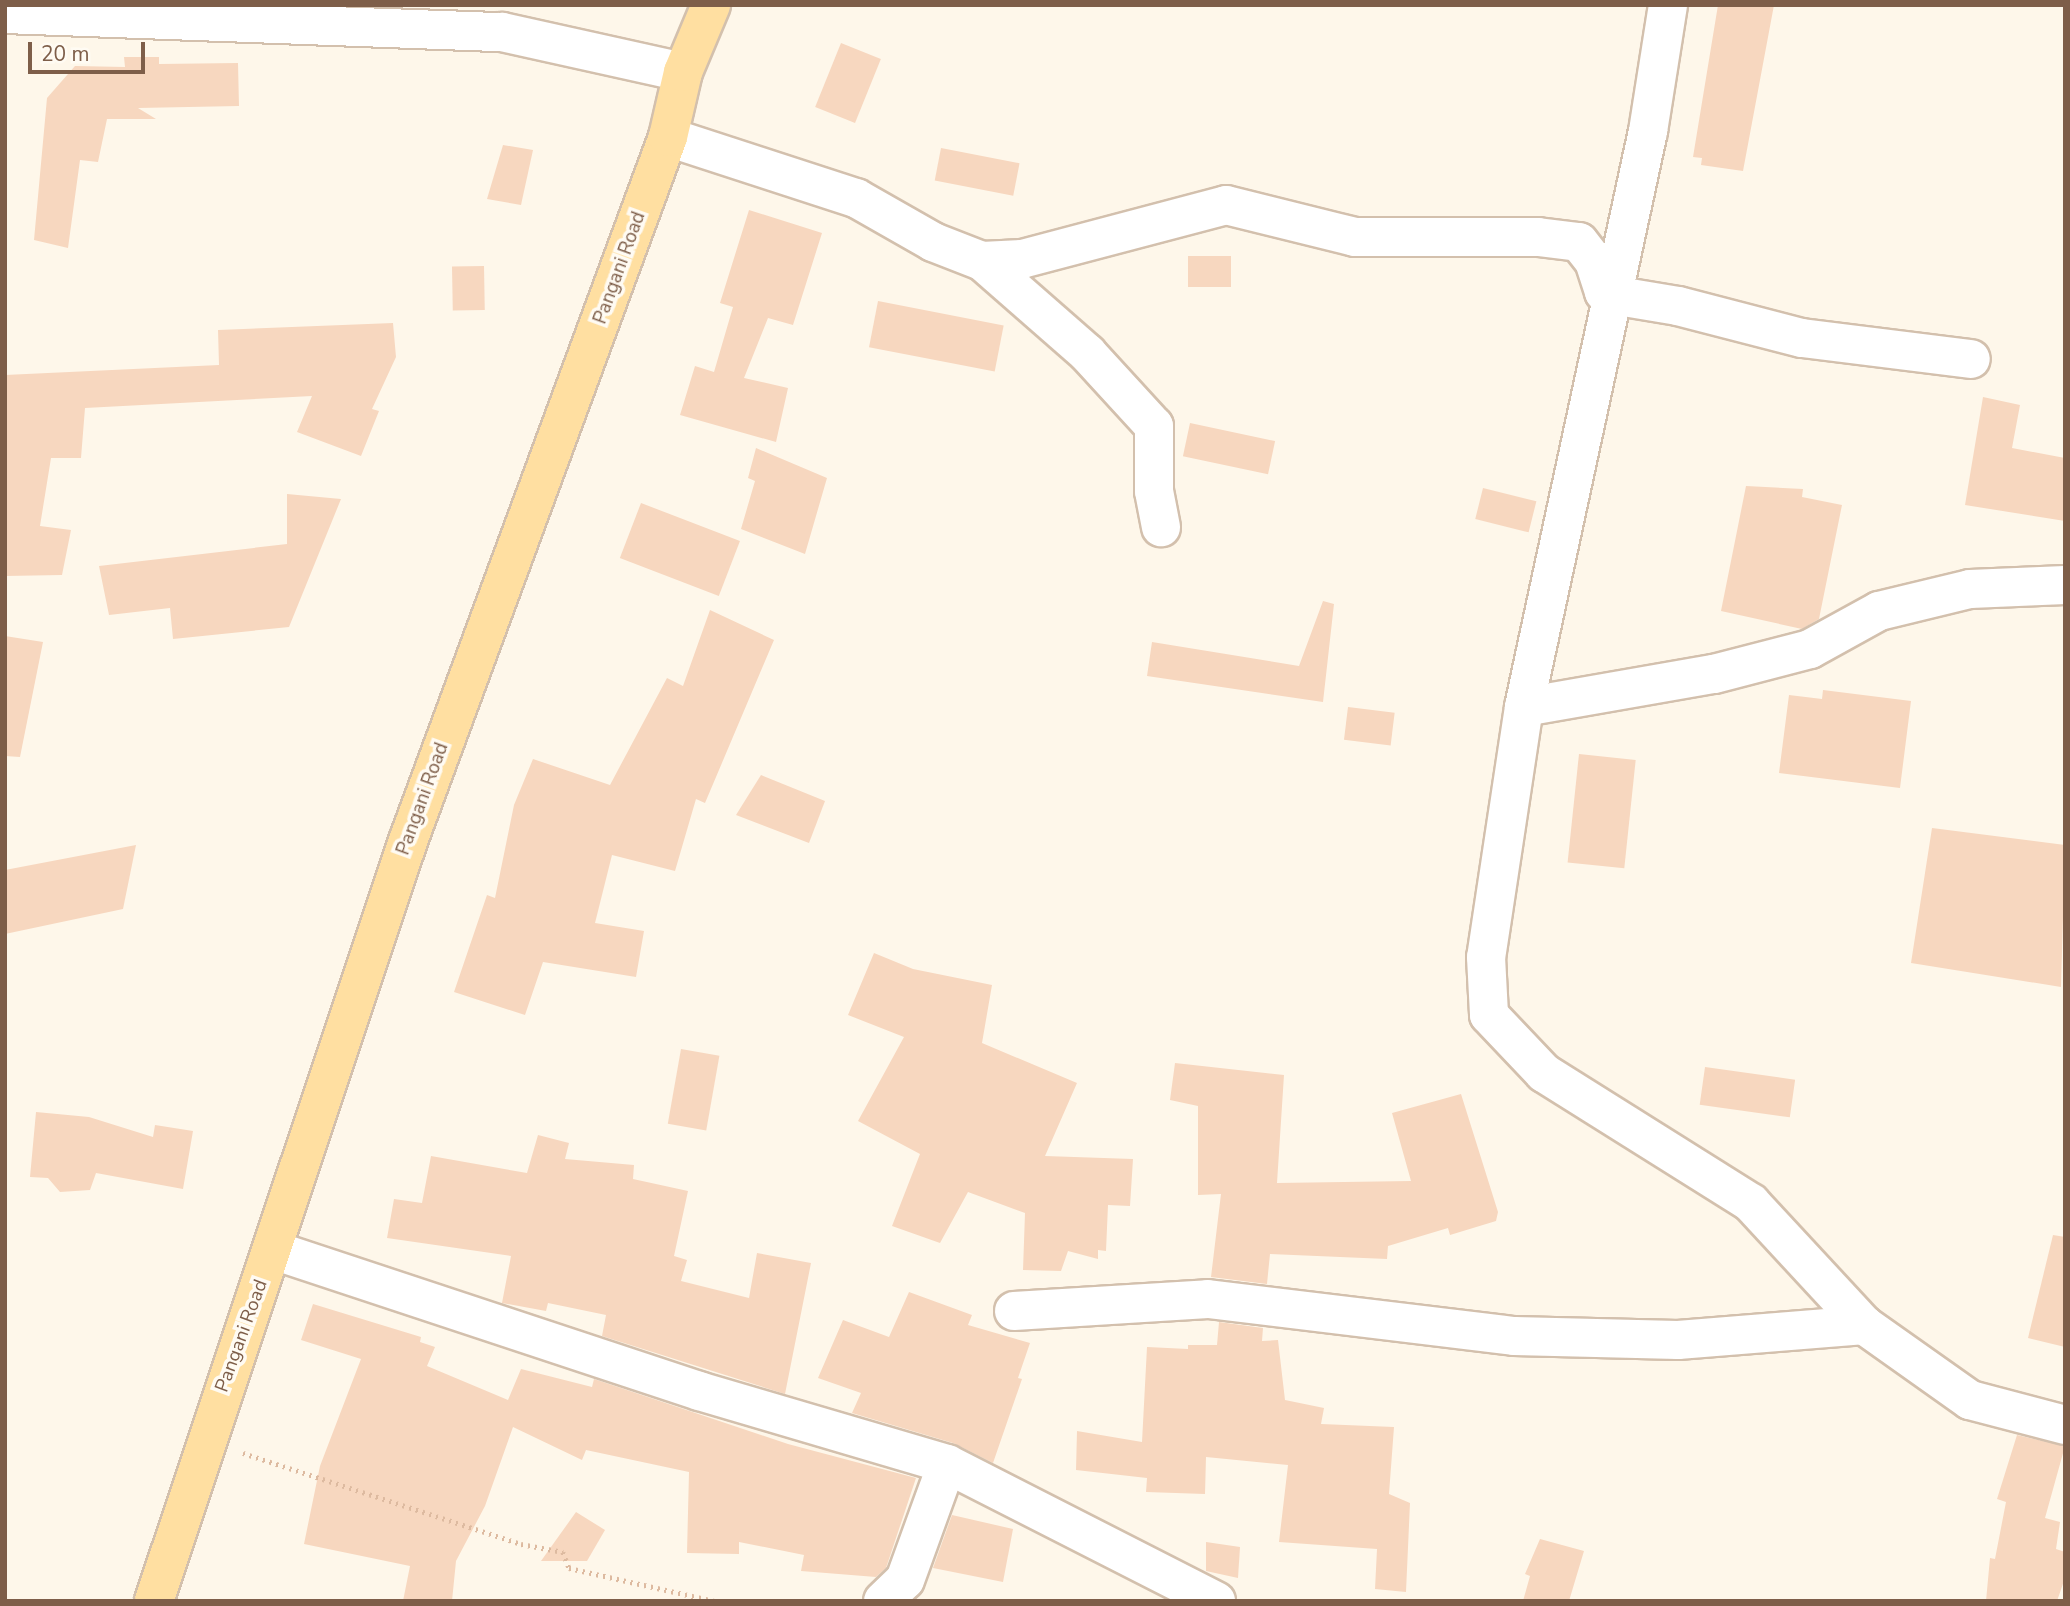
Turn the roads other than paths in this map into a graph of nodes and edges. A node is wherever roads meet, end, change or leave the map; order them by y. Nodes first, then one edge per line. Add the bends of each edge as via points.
1 (711, 5) edge
2 (1668, 5) edge
3 (5, 14) edge
4 (683, 72) junction
5 (668, 137) junction
6 (982, 261) junction
7 (1612, 295) junction
8 (1971, 359) dead end
9 (1161, 527) dead end
10 (2065, 585) edge
11 (1524, 707) junction
12 (273, 1250) junction
13 (1014, 1311) dead end
14 (1864, 1325) junction
15 (2065, 1425) edge
16 (947, 1464) junction
17 (155, 1601) edge
18 (883, 1601) edge
19 (1216, 1601) edge

1 - 4 main road, Pangani Road
2 - 7 street via 1648,131
3 - 4 street via 304,29 502,32
4 - 5 main road, Pangani Road
5 - 6 street via 856,198 933,242
5 - 12 main road, Pangani Road via 408,841 314,1113
6 - 7 street via 1023,259 1226,205 1355,237 1538,237 1579,242 1594,261 1604,292
6 - 9 street via 1087,353 1154,426 1154,491
7 - 8 street via 1678,306 1802,338
7 - 11 street
10 - 11 street via 1970,589 1879,611 1810,649 1714,674
11 - 14 street via 1486,957 1489,1015 1544,1073 1751,1203
12 - 16 street via 699,1391
12 - 17 main road, Pangani Road
13 - 14 street via 1208,1299 1514,1336 1678,1340
14 - 15 street via 1970,1400
16 - 18 street via 905,1580
16 - 19 street

